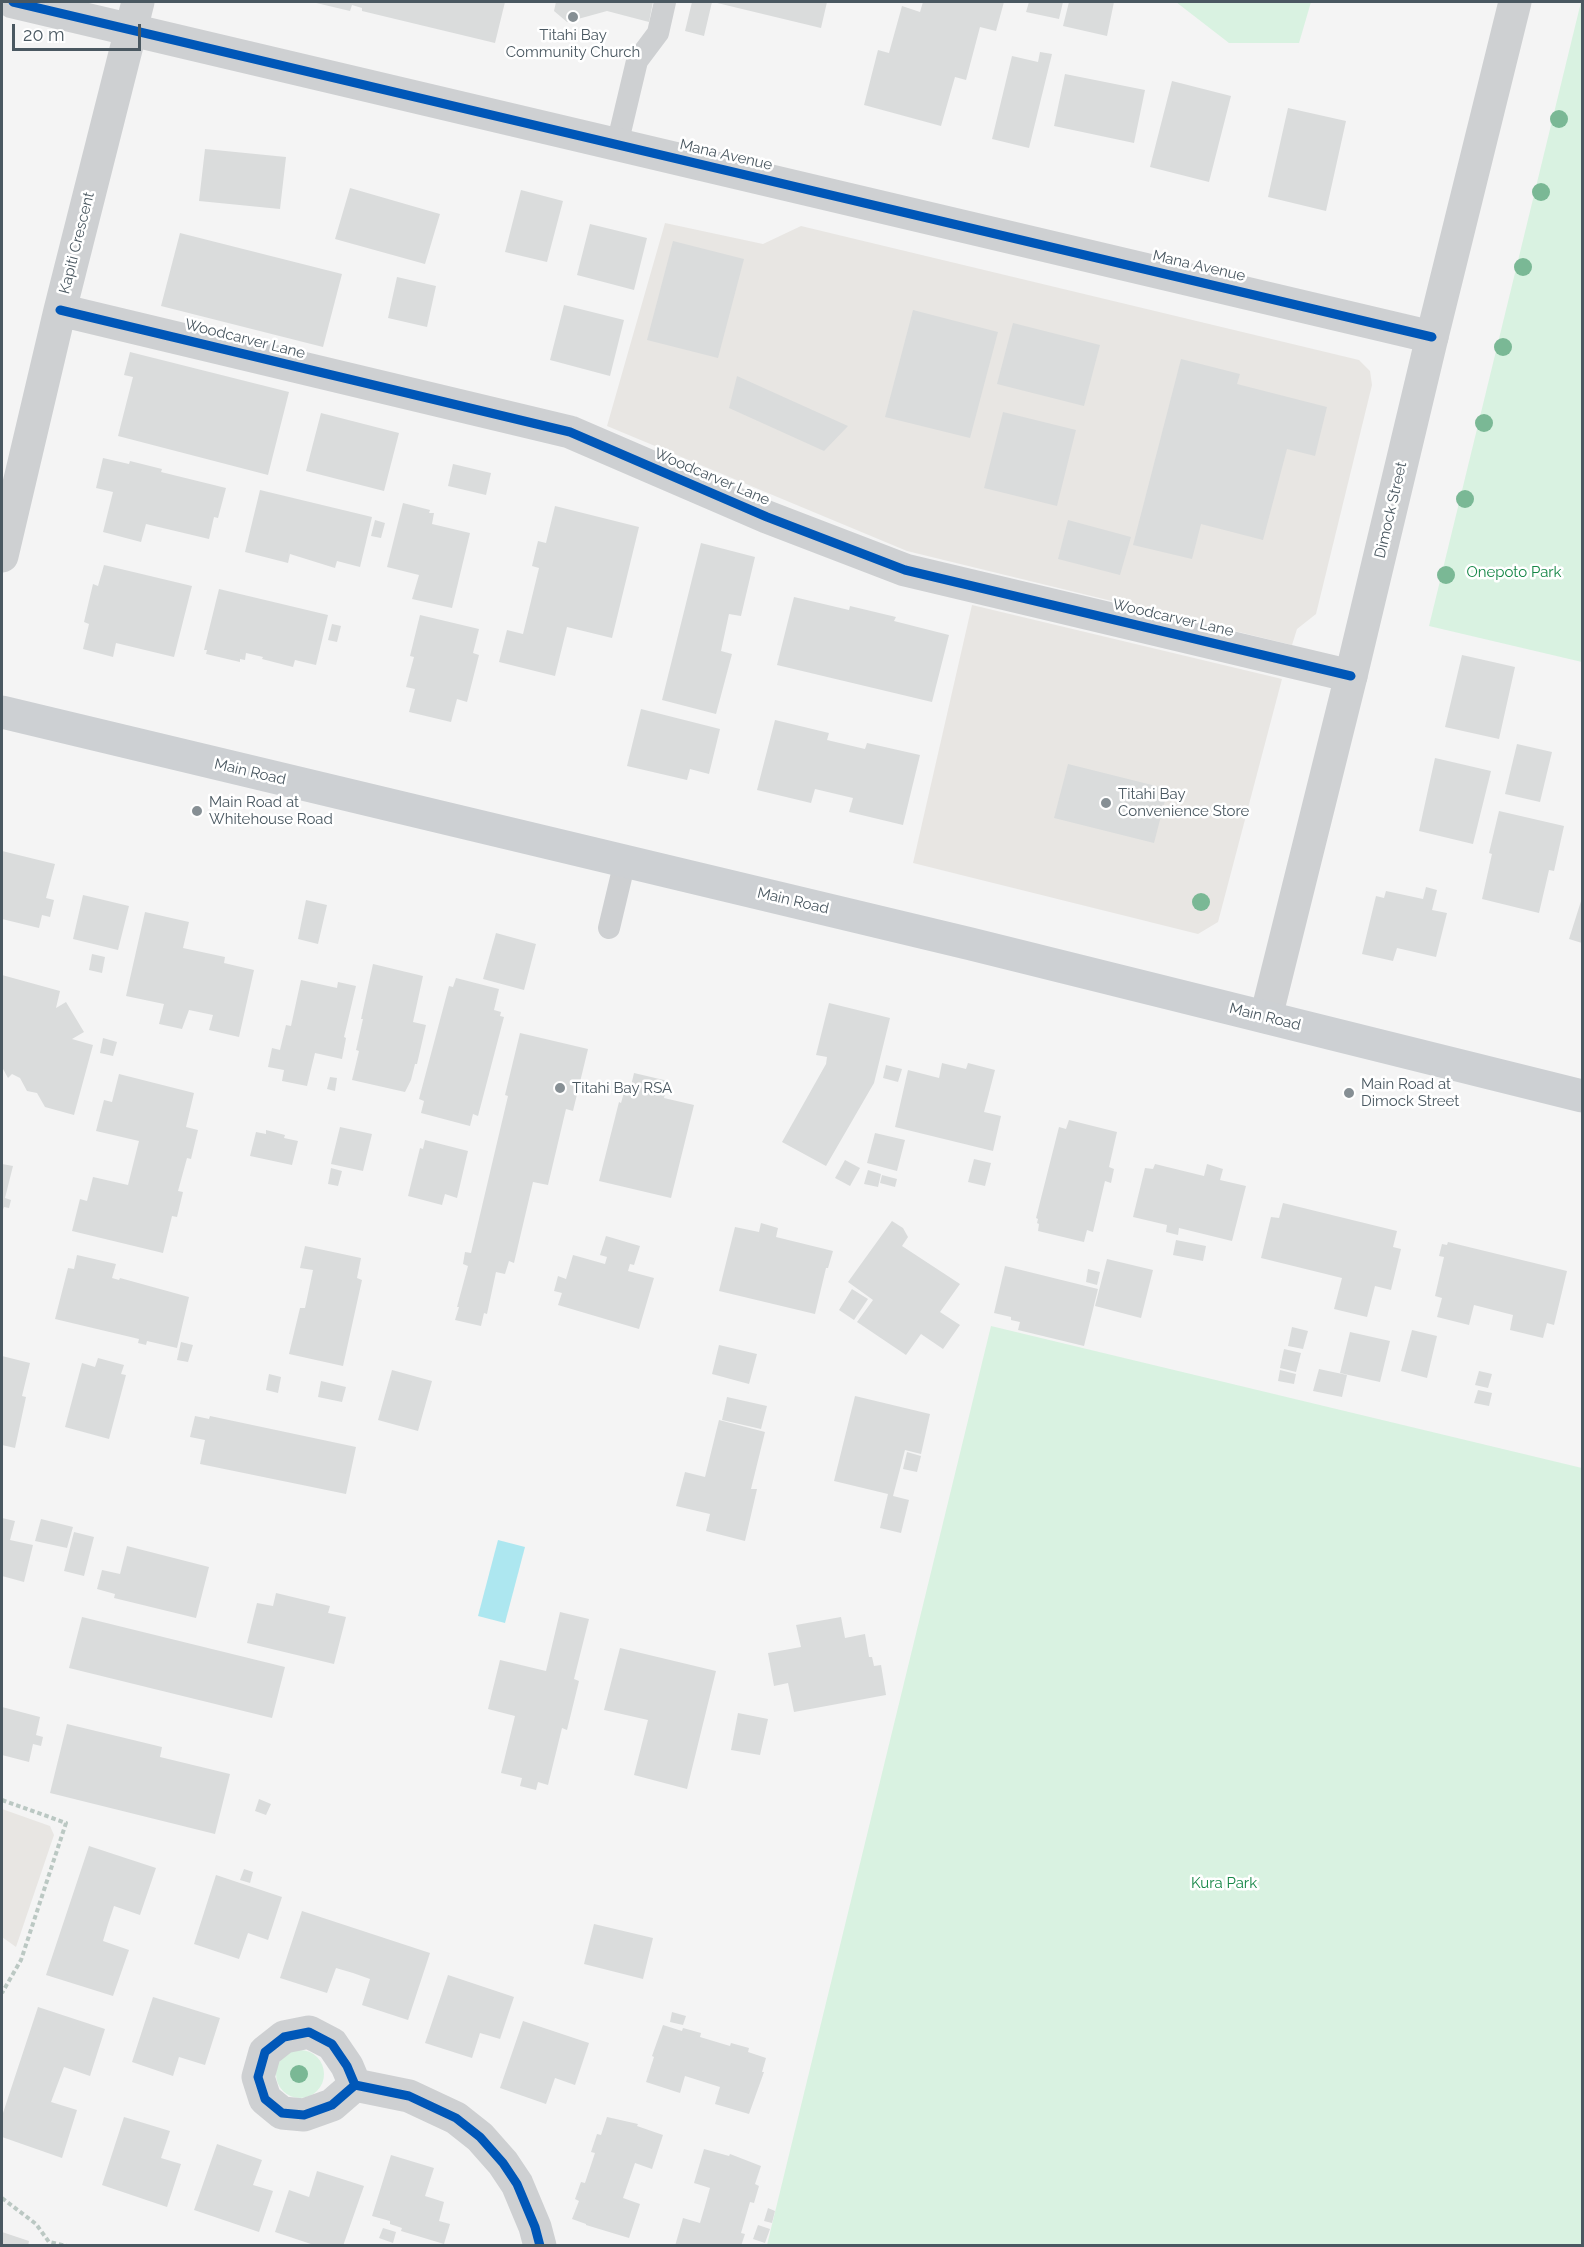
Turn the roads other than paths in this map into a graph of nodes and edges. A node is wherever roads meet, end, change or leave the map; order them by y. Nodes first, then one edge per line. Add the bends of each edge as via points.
1 (13, 2) edge
2 (665, 2) edge
3 (1515, 2) edge
4 (135, 16) edge
5 (617, 145) junction
6 (60, 310) junction
7 (1432, 337) junction
8 (2, 556) edge
9 (1351, 676) junction
10 (2, 712) edge
11 (625, 861) junction
12 (609, 928) dead end
13 (1266, 1017) junction
14 (1582, 1096) edge
15 (355, 2085) dead end
16 (540, 2246) edge

1 - 4 street, Mana Avenue
2 - 5 lane via 658,33 637,61
3 - 7 street, Dimock Street
4 - 5 street, Mana Avenue
4 - 6 street, Kapiti Crescent
5 - 7 street, Mana Avenue
6 - 8 street, Kapiti Crescent
6 - 9 street, Woodcarver Lane via 570,432 767,518 905,570
7 - 9 street, Dimock Street
9 - 13 street, Dimock Street
10 - 11 main road, Main Road
11 - 12 lane
11 - 13 main road, Main Road
13 - 14 main road, Main Road
15 - 16 street via 409,2096 456,2118 480,2138 517,2184

